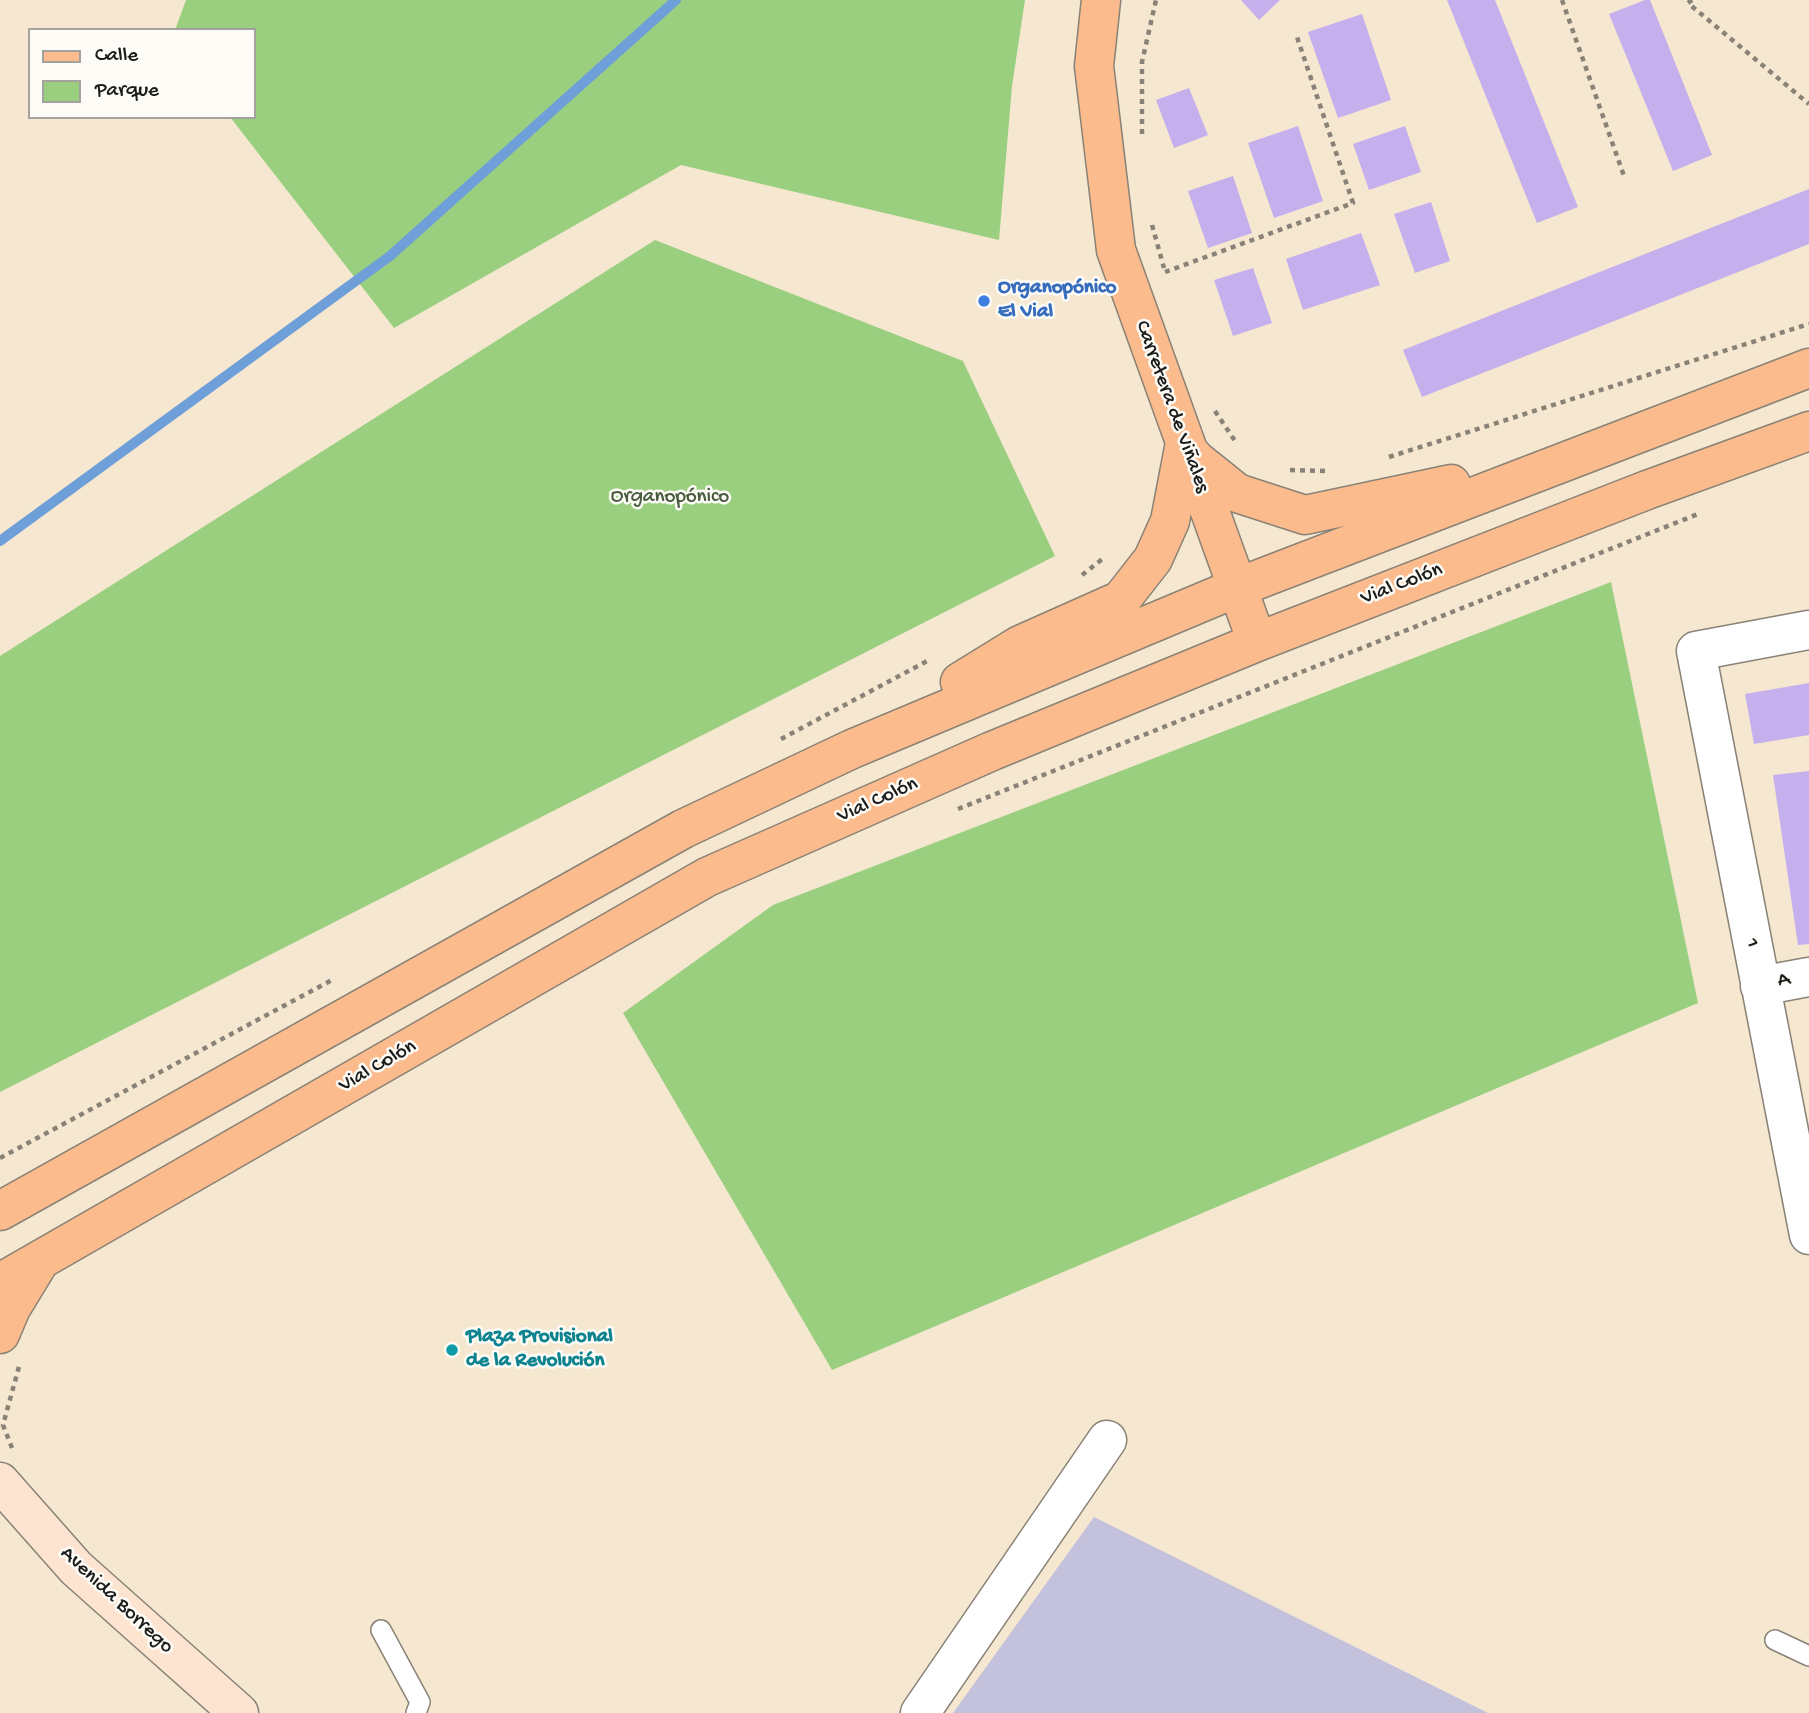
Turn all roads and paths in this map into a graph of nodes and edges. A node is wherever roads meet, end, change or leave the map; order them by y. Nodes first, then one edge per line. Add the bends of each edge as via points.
1 (1101, 0) edge
2 (1156, 0) edge
3 (1562, 0) edge
4 (1689, 1) edge
5 (1297, 37) dead end
6 (1809, 104) edge
7 (1142, 144) dead end
8 (1624, 176) dead end
9 (1152, 222) dead end
10 (1165, 272) junction
11 (1168, 281) dead end
12 (1809, 324) edge
13 (1809, 368) edge
14 (1209, 402) dead end
15 (1687, 414) junction
16 (1809, 431) edge
17 (1184, 446) junction
18 (1244, 454) dead end
19 (1382, 459) dead end
20 (1287, 470) dead end
21 (1329, 471) dead end
22 (1706, 510) dead end
23 (1106, 556) dead end
24 (1074, 582) dead end
25 (1236, 588) junction
26 (1809, 630) edge
27 (1257, 642) junction
28 (940, 654) dead end
29 (769, 746) dead end
30 (852, 749) junction
31 (946, 814) dead end
32 (342, 975) dead end
33 (1809, 976) edge
34 (1760, 986) junction
35 (0, 1158) edge
36 (0, 1211) edge
37 (1809, 1235) edge
38 (40, 1260) junction
39 (0, 1283) edge
40 (11, 1345) edge
41 (1107, 1440) dead end
42 (9, 1471) edge
43 (381, 1630) dead end
44 (1775, 1640) dead end
45 (1809, 1656) edge
46 (239, 1713) edge
47 (416, 1713) edge
48 (920, 1713) edge

1 - 17 main road, Carretera de Viñales via 1094,66 1116,250
2 - 7 path via 1142,62
3 - 8 path
4 - 6 path
5 - 10 path via 1353,203
9 - 10 path
10 - 11 path
12 - 19 path
13 - 15 main road
14 - 18 path
15 - 17 main road via 1581,442 1479,477 1305,514 1237,493
15 - 25 main road
16 - 27 main road, Vial Colón
17 - 25 main road, Carretera de Viñales
17 - 30 main road via 1170,521 1153,559 1121,600 1020,645
20 - 21 path
22 - 31 path
23 - 24 path
25 - 27 main road, Carretera de Viñales
25 - 30 main road
26 - 34 street, 1 via 1696,651
27 - 38 main road, Vial Colón via 992,751 707,877
28 - 29 path
30 - 36 main road via 683,829
32 - 35 path
33 - 34 street, A
34 - 37 street, 1
38 - 39 main road, Vial Colón
38 - 40 main road via 11,1308
40 - 42 path via 3,1425
41 - 48 street
42 - 46 street, Avenida Borrego via 76,1568
43 - 47 lane via 420,1702
44 - 45 lane

